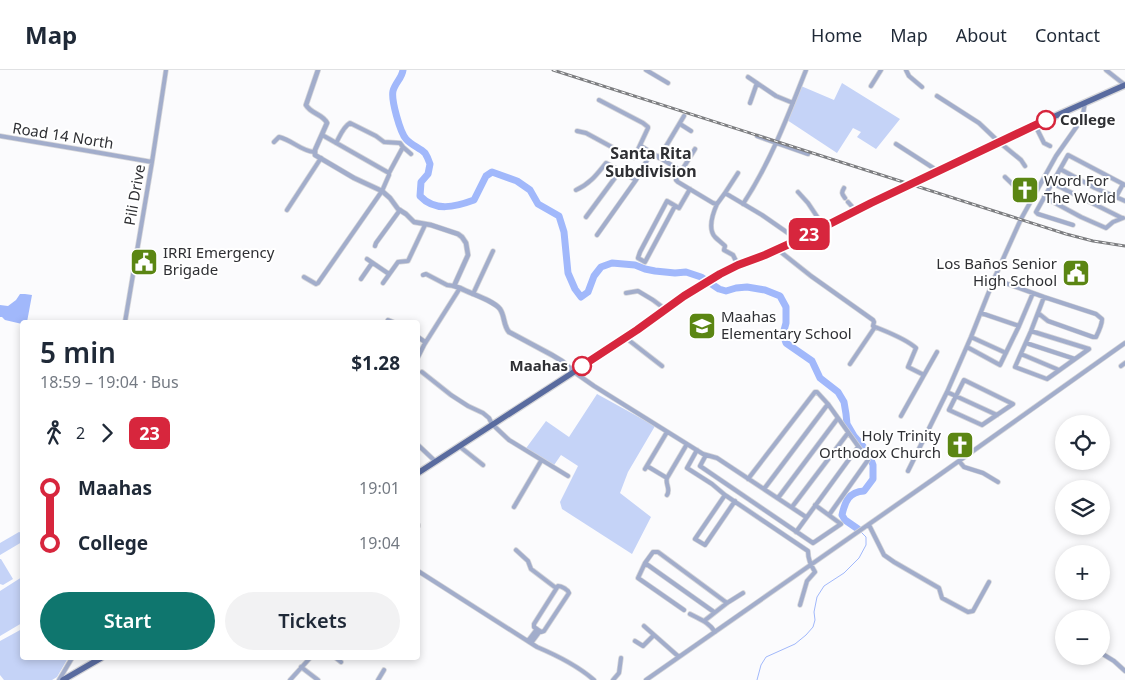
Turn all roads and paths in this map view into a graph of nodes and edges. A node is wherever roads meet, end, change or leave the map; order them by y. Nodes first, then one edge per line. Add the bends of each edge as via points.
1 (166, 70) edge
2 (318, 70) edge
3 (646, 70) edge
4 (806, 70) edge
5 (880, 70) edge
6 (906, 70) edge
7 (1106, 70) edge
8 (748, 77) dead end
9 (668, 82) dead end
10 (757, 83) junction
11 (1125, 85) edge
12 (872, 86) dead end
13 (922, 87) dead end
14 (937, 96) dead end
15 (599, 100) dead end
16 (750, 103) dead end
17 (792, 103) junction
18 (1085, 103) junction
19 (684, 116) dead end
20 (680, 124) junction
21 (1035, 124) junction
22 (577, 131) dead end
23 (691, 131) dead end
24 (0, 136) edge
25 (324, 136) dead end
26 (757, 136) dead end
27 (274, 142) dead end
28 (999, 142) junction
29 (336, 143) junction
30 (775, 143) junction
31 (896, 144) dead end
32 (640, 146) junction
33 (1050, 146) dead end
34 (403, 147) junction
35 (695, 149) dead end
36 (314, 152) junction
37 (651, 153) junction
38 (411, 154) dead end
39 (808, 154) dead end
40 (321, 158) junction
41 (660, 158) junction
42 (152, 162) junction
43 (1025, 166) dead end
44 (1060, 169) junction
45 (620, 171) junction
46 (681, 171) junction
47 (388, 172) junction
48 (938, 172) junction
49 (738, 173) dead end
50 (1004, 177) dead end
51 (636, 180) junction
52 (1052, 183) junction
53 (1124, 184) edge
54 (844, 188) dead end
55 (690, 189) junction
56 (576, 190) dead end
57 (382, 191) junction
58 (798, 192) dead end
59 (725, 194) junction
60 (1044, 197) junction
61 (1116, 197) junction
62 (1030, 201) junction
63 (1125, 201) edge
64 (718, 204) junction
65 (743, 204) junction
66 (674, 206) junction
67 (287, 210) dead end
68 (400, 210) junction
69 (856, 211) junction
70 (586, 217) dead end
71 (1124, 219) edge
72 (425, 225) junction
73 (1073, 225) dead end
74 (824, 227) junction
75 (597, 235) dead end
76 (798, 240) junction
77 (375, 246) dead end
78 (777, 249) junction
79 (493, 251) dead end
80 (367, 259) dead end
81 (372, 263) junction
82 (738, 265) junction
83 (389, 274) junction
84 (423, 275) dead end
85 (304, 277) dead end
86 (361, 279) dead end
87 (994, 279) junction
88 (383, 283) dead end
89 (454, 286) junction
90 (460, 288) junction
91 (473, 294) junction
92 (626, 294) dead end
93 (1034, 294) junction
94 (1044, 297) junction
95 (665, 309) junction
96 (981, 313) junction
97 (1038, 313) junction
98 (125, 320) edge
99 (1019, 326) junction
100 (875, 327) junction
101 (1031, 331) junction
102 (971, 337) junction
103 (420, 338) edge
104 (626, 338) junction
105 (426, 342) junction
106 (1026, 343) junction
107 (1125, 343) edge
108 (967, 347) junction
109 (420, 352) edge
110 (937, 352) dead end
111 (1006, 354) junction
112 (1021, 354) junction
113 (1075, 359) junction
114 (850, 364) dead end
115 (662, 366) dead end
116 (1059, 370) junction
117 (422, 372) dead end
118 (574, 372) junction
119 (924, 375) junction
120 (947, 392) junction
121 (956, 396) junction
122 (828, 404) junction
123 (997, 415) junction
124 (901, 416) dead end
125 (838, 418) junction
126 (492, 424) junction
127 (667, 432) junction
128 (848, 432) junction
129 (687, 444) junction
130 (459, 446) junction
131 (420, 447) edge
132 (858, 447) junction
133 (697, 450) junction
134 (706, 455) junction
135 (541, 460) junction
136 (435, 461) junction
137 (959, 461) junction
138 (483, 465) dead end
139 (908, 471) dead end
140 (420, 472) edge
141 (568, 476) dead end
142 (667, 478) junction
143 (748, 478) junction
144 (998, 482) dead end
145 (764, 489) junction
146 (667, 495) dead end
147 (725, 495) junction
148 (778, 498) junction
149 (735, 501) junction
150 (815, 506) junction
151 (792, 507) junction
152 (514, 508) dead end
153 (829, 515) junction
154 (806, 518) junction
155 (868, 525) junction
156 (796, 532) junction
157 (516, 550) dead end
158 (646, 563) junction
159 (810, 565) junction
160 (420, 572) edge
161 (990, 582) dead end
162 (556, 588) junction
163 (743, 593) dead end
164 (727, 603) junction
165 (800, 605) dead end
166 (684, 610) dead end
167 (714, 612) junction
168 (690, 614) dead end
169 (704, 621) junction
170 (644, 626) dead end
171 (538, 630) junction
172 (715, 632) junction
173 (654, 635) junction
174 (635, 641) dead end
175 (529, 642) junction
176 (679, 657) junction
177 (621, 658) dead end
178 (1110, 659) edge
179 (71, 660) edge
180 (98, 660) edge
181 (308, 660) edge
182 (338, 660) edge
183 (341, 662) dead end
184 (301, 667) junction
185 (384, 670) dead end
186 (1125, 670) edge
187 (59, 680) edge
188 (63, 680) edge
189 (290, 680) edge
190 (318, 680) edge
191 (378, 680) edge
192 (594, 680) edge
193 (613, 680) edge
194 (646, 680) edge

1 - 42 street, Pili Drive
2 - 36 street via 306,105 327,123
3 - 9 street
4 - 17 street
5 - 12 street
6 - 13 street
7 - 11 street
8 - 10 street
10 - 16 street
10 - 17 street
11 - 18 main road
14 - 28 street via 979,123
15 - 32 street via 648,126
17 - 30 street
18 - 21 main road
18 - 62 street via 1082,119
19 - 20 street
20 - 23 street
20 - 41 street
21 - 28 main road
21 - 33 street via 1044,143
22 - 32 street via 633,159
24 - 42 street, Road 14 North
25 - 29 street
26 - 30 street
27 - 36 street via 279,137
28 - 43 street
28 - 48 main road
29 - 34 street via 350,123 384,142 400,143
29 - 47 street
30 - 39 street
30 - 65 street
31 - 48 street
32 - 37 street
34 - 38 street
34 - 47 street
35 - 46 street
36 - 40 street
37 - 41 street
37 - 51 street
40 - 57 street
40 - 67 street
41 - 46 street
42 - 98 street, Pili Drive
44 - 52 street
44 - 53 street via 1068,156
44 - 61 street
45 - 51 street
45 - 56 street via 606,163 593,180
45 - 70 street
46 - 55 street via 676,180
47 - 57 street
48 - 69 main road
49 - 59 street
50 - 62 street
51 - 75 street
52 - 60 street
52 - 71 street
53 - 61 street
54 - 69 street via 842,194
55 - 64 street
55 - 66 street via 679,208
57 - 68 street
57 - 85 street via 318,283
58 - 74 street
59 - 64 street
59 - 65 street
60 - 71 street via 1106,228
60 - 73 street via 1036,212 1038,214
61 - 63 street
62 - 87 street
64 - 82 street via 712,215 713,234
65 - 76 street
66 - 66 street via 667,201 638,258 645,262
68 - 72 street via 414,222
68 - 77 street
69 - 74 main road
72 - 83 street via 408,261 398,262
72 - 89 street via 458,234 466,243 468,255
74 - 76 main road
76 - 78 main road
78 - 82 main road
78 - 100 street via 873,320
79 - 91 street
80 - 81 street
81 - 83 street
81 - 86 street
82 - 95 main road
83 - 88 street
84 - 89 street
87 - 93 street
87 - 96 street
89 - 90 street
90 - 91 street
90 - 105 street
91 - 118 street via 497,307 506,328 513,334 552,355
92 - 95 street via 638,291
93 - 94 street
93 - 99 street
94 - 97 street
94 - 97 street via 1096,314 1102,319 1100,328 1093,338 1048,321
95 - 104 main road
96 - 99 street
96 - 102 street
97 - 101 street
99 - 111 street
100 - 114 street
100 - 119 street via 915,347 908,367
101 - 106 street
101 - 113 street via 1089,349
102 - 108 street
102 - 111 street
103 - 105 street
104 - 115 street
104 - 118 main road
105 - 109 street
106 - 112 street
106 - 113 street
107 - 137 street
108 - 111 street via 1000,365
108 - 120 street
110 - 119 street
112 - 116 street
112 - 116 street via 1015,367 1047,379
113 - 116 street
117 - 126 street via 451,395 483,413
118 - 126 main road
118 - 127 street
119 - 124 street
120 - 121 street
120 - 139 street
121 - 123 street
121 - 123 street via 950,410 982,426
121 - 123 street via 964,380 1013,404
122 - 125 street
122 - 143 street via 815,392
122 - 145 street
125 - 128 street
125 - 148 street
126 - 130 main road
126 - 135 street via 508,440
127 - 129 street
127 - 142 street via 646,468
128 - 132 street
128 - 151 street
129 - 133 street
129 - 142 street
130 - 136 main road
130 - 138 street
131 - 136 street
132 - 150 street
132 - 153 street via 868,460
133 - 134 street
133 - 147 street via 687,468
134 - 143 street via 717,458
134 - 156 street via 700,466
135 - 141 street
135 - 152 street
136 - 140 main road
137 - 144 street
137 - 155 street
142 - 146 street
143 - 145 street
145 - 148 street
147 - 149 street
147 - 149 street via 695,540 705,545
148 - 151 street
149 - 159 street via 807,550
150 - 153 street
150 - 154 street
151 - 154 street
153 - 156 street via 841,524 813,543
154 - 156 street
155 - 159 street
155 - 161 street via 884,555 939,588 942,598 968,612 973,611
157 - 162 street via 528,561 531,569
158 - 164 street via 653,552 658,552
158 - 166 street via 638,578
158 - 167 street
159 - 165 street via 815,572 806,581
159 - 172 street
160 - 175 street
162 - 171 street via 534,624
162 - 171 street via 561,586 569,593 544,631
163 - 164 street
164 - 167 street
167 - 169 street
168 - 169 street
169 - 172 street
170 - 173 street
171 - 175 street
172 - 176 street
173 - 174 street via 643,646
173 - 176 street
175 - 192 street
176 - 194 street
177 - 193 street via 619,673
178 - 186 street
179 - 187 street
180 - 188 main road
181 - 184 street
182 - 183 street
184 - 189 street
184 - 190 street
185 - 191 street

